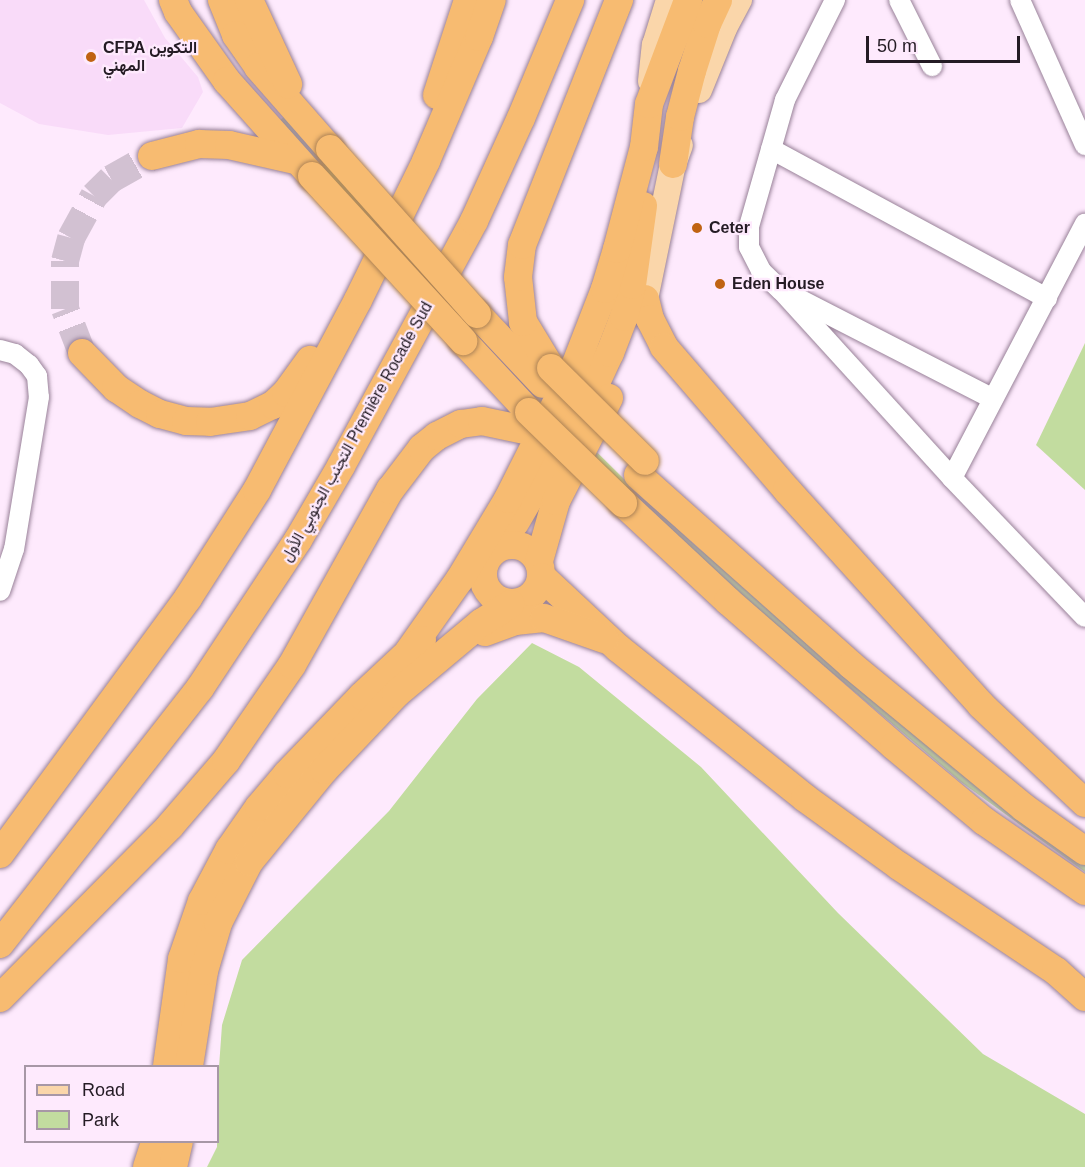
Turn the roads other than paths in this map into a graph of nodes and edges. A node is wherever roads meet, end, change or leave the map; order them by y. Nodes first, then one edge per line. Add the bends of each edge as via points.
1 (173, 0) edge
2 (189, 0) edge
3 (222, 0) edge
4 (249, 0) edge
5 (468, 0) edge
6 (492, 0) edge
7 (570, 0) edge
8 (619, 0) edge
9 (669, 0) edge
10 (688, 0) edge
11 (718, 0) edge
12 (739, 0) edge
13 (835, 0) edge
14 (899, 0) edge
15 (1020, 0) edge
16 (932, 66) dead end
17 (227, 81) junction
18 (650, 104) junction
19 (1085, 145) edge
20 (644, 147) junction
21 (330, 149) junction
22 (771, 149) junction
23 (152, 156) tunnel mouth
24 (426, 161) junction
25 (673, 164) junction
26 (303, 168) junction
27 (1085, 225) edge
28 (781, 290) junction
29 (1047, 298) junction
30 (645, 299) junction
31 (358, 300) junction
32 (0, 350) edge
33 (82, 353) tunnel mouth
34 (547, 376) junction
35 (993, 399) junction
36 (525, 420) junction
37 (952, 478) junction
38 (501, 547) junction
39 (540, 569) junction
40 (483, 574) junction
41 (0, 591) edge
42 (515, 603) junction
43 (1085, 616) edge
44 (544, 618) junction
45 (618, 648) junction
46 (417, 660) junction
47 (1085, 803) edge
48 (1085, 851) edge
49 (0, 852) edge
50 (1082, 889) edge
51 (0, 944) edge
52 (1085, 997) edge
53 (0, 998) edge
54 (167, 1065) edge
55 (189, 1065) edge
56 (155, 1143) edge
57 (179, 1143) edge
58 (147, 1167) edge
59 (173, 1167) edge

1 - 17 highway
2 - 17 highway via 195,20
3 - 21 highway via 236,35 258,67
4 - 21 highway via 290,90
5 - 24 highway via 434,102
6 - 24 highway
7 - 51 highway, التجنب الجنوبي الأول Première Rocade Sud via 474,221 315,513 200,688
8 - 34 highway via 531,220 519,261 523,322
9 - 18 main road via 655,45
10 - 18 highway
11 - 25 highway via 692,71
12 - 25 main road via 709,62
13 - 22 street via 785,100
14 - 16 street
15 - 19 street
17 - 26 highway
18 - 20 highway
20 - 38 highway via 640,240 624,317 593,389
20 - 46 highway via 605,289 575,366 508,499
21 - 34 highway, bridge via 477,314
22 - 28 street via 748,226 749,247 760,272
22 - 29 street
23 - 26 highway via 199,144 229,145
24 - 31 highway
25 - 30 main road
26 - 36 highway, bridge via 463,341
27 - 29 street
28 - 35 street
28 - 37 street
29 - 35 street
30 - 39 highway via 620,373 556,501
30 - 47 highway via 664,347 787,490 981,705
31 - 33 highway via 329,331 286,393 273,405 250,416 210,422 160,414 116,388
31 - 49 highway via 281,449 233,529 154,646
32 - 41 street via 15,354 29,365 37,376 39,397 14,549
34 - 48 highway via 851,665 1004,791
35 - 37 street
36 - 50 highway, bridge via 619,511 984,821
36 - 53 highway via 461,424 422,448 390,490 292,665 226,761 170,826
37 - 43 street
38 - 39 highway via 510,544 527,548
38 - 40 highway via 488,558
39 - 42 highway via 536,592
39 - 45 highway
40 - 42 highway via 494,597
40 - 46 highway via 446,617
42 - 44 highway
42 - 46 highway
44 - 45 highway via 598,635
44 - 46 highway via 496,627
45 - 52 highway via 805,798 1056,971
46 - 54 highway via 287,774 259,807 215,873 182,959
46 - 55 highway via 264,841 235,884 218,922 204,970
56 - 58 highway
57 - 59 highway

